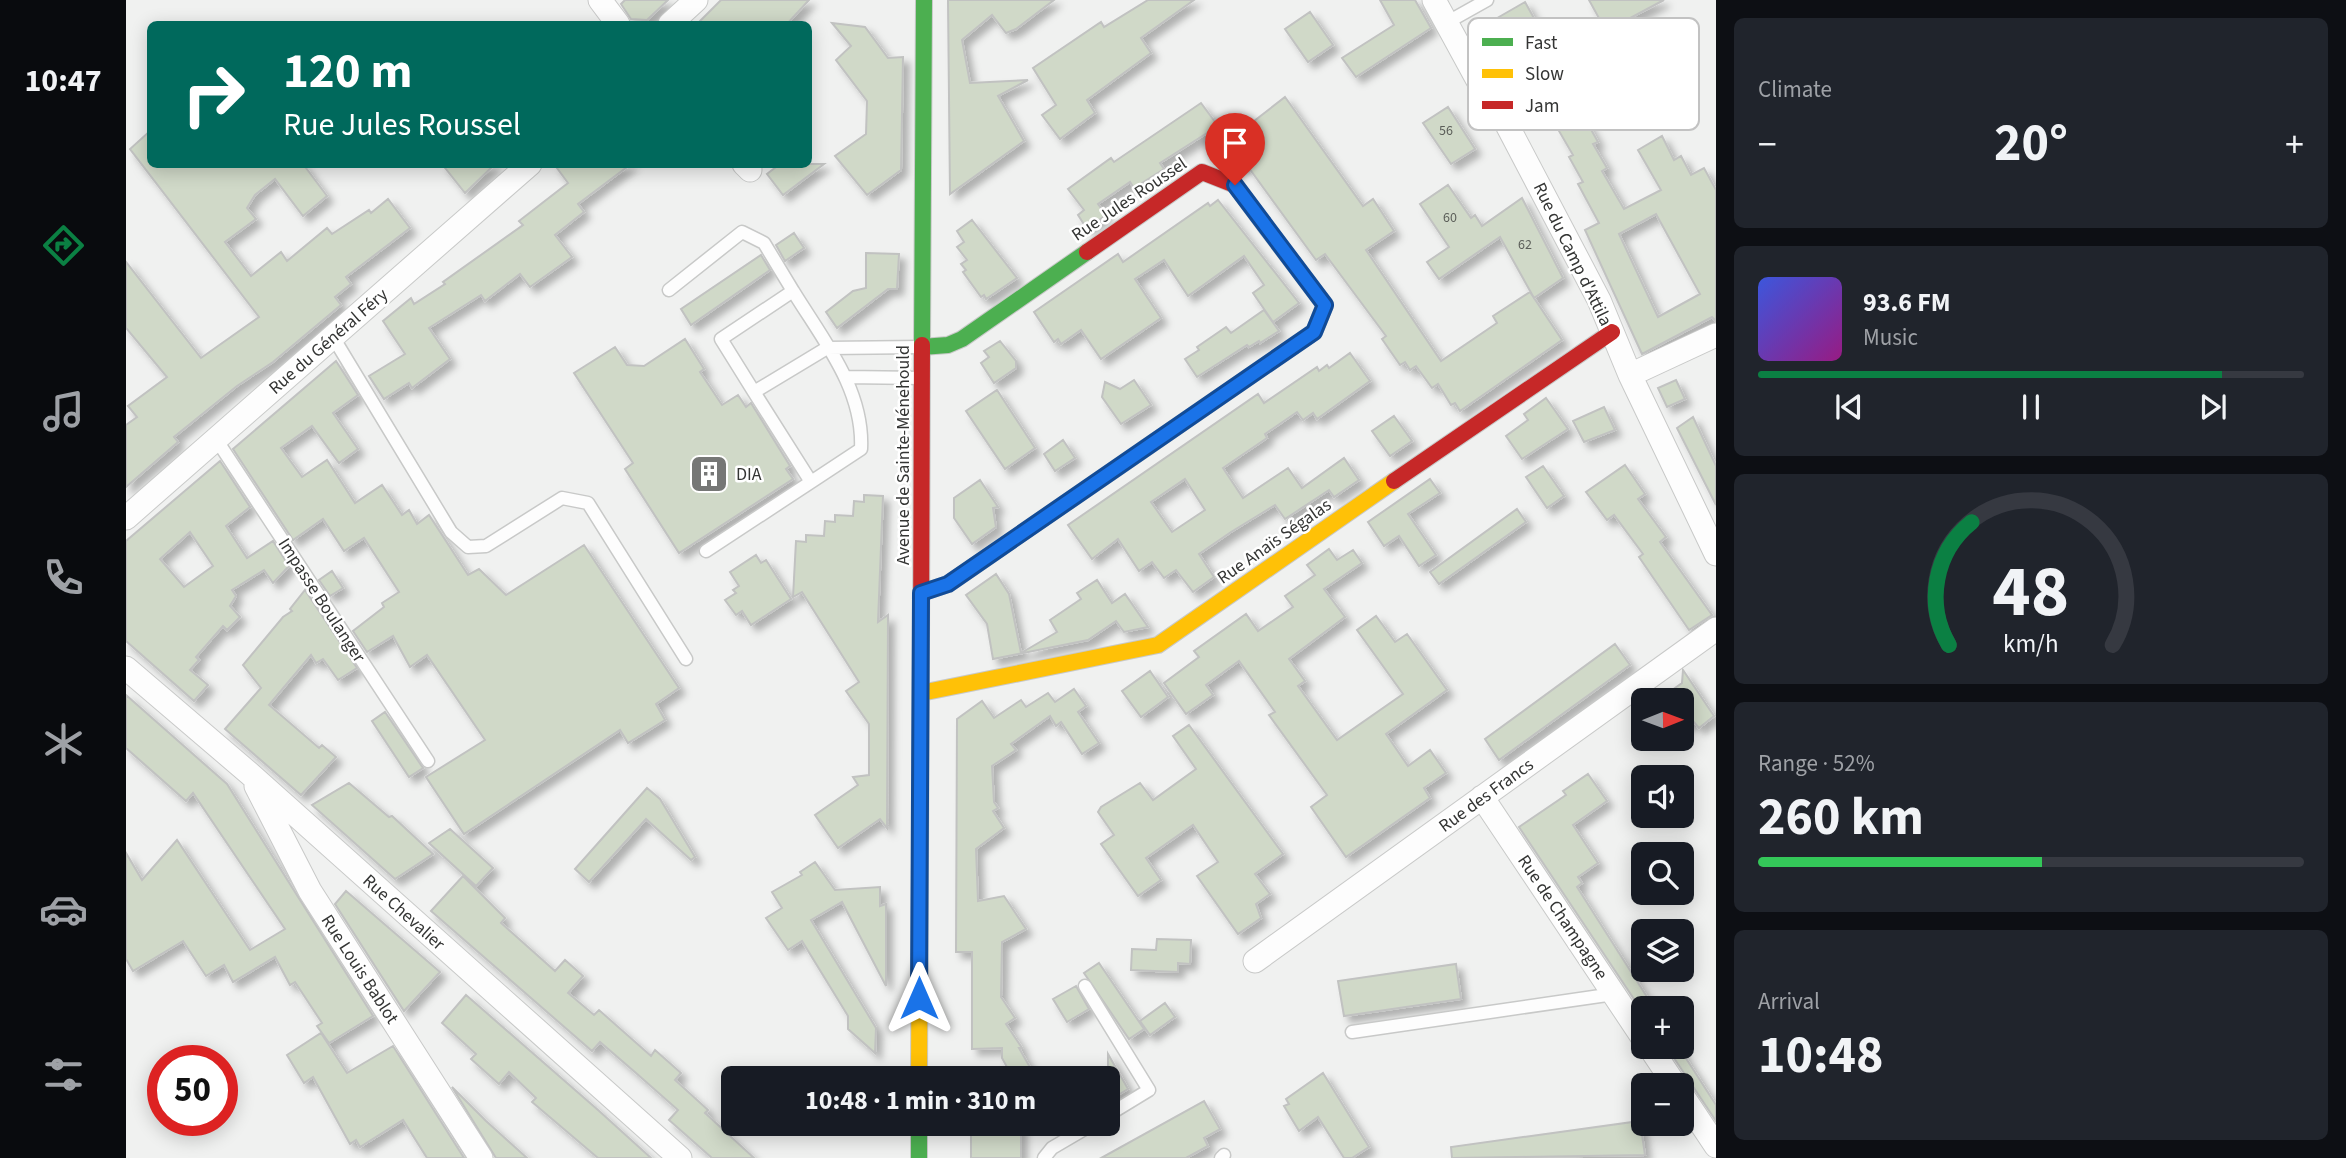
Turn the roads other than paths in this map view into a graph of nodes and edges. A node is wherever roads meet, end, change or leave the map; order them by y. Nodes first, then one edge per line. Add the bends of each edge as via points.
1 (600, 0) edge
2 (696, 0) edge
3 (924, 0) edge
4 (1434, 0) edge
5 (1488, 0) edge
6 (616, 21) edge
7 (673, 21) edge
8 (1446, 23) junction
9 (1468, 63) edge
10 (1510, 130) edge
11 (525, 168) edge
12 (669, 290) dead end
13 (793, 291) junction
14 (1612, 332) junction
15 (1716, 335) edge
16 (333, 337) junction
17 (922, 347) junction
18 (827, 348) junction
19 (1630, 375) junction
20 (845, 377) junction
21 (922, 378) junction
22 (754, 392) junction
23 (216, 439) junction
24 (811, 482) junction
25 (126, 518) edge
26 (706, 551) dead end
27 (1716, 554) edge
28 (921, 593) junction
29 (1716, 629) edge
30 (686, 659) dead end
31 (126, 668) edge
32 (921, 693) junction
33 (428, 761) dead end
34 (250, 774) junction
35 (1482, 797) junction
36 (1255, 961) dead end
37 (1085, 986) dead end
38 (1614, 993) junction
39 (1631, 1019) edge
40 (1352, 1031) dead end
41 (919, 1066) edge
42 (1120, 1108) edge
43 (1694, 1113) edge
44 (919, 1136) edge
45 (1072, 1136) edge
46 (1716, 1146) edge
47 (481, 1158) edge
48 (680, 1158) edge
49 (919, 1158) edge
50 (1044, 1158) edge

1 - 6 street
2 - 7 street
3 - 17 street, Avenue de Sainte-Ménehould
4 - 8 street, Rue du Camp d'Attila
5 - 8 lane
8 - 9 street, Rue du Camp d'Attila
10 - 14 street, Rue du Camp d'Attila via 1600,300
11 - 16 street, Rue du Général Féry
12 - 13 lane via 742,232 764,243
13 - 18 lane
13 - 22 lane via 721,339
14 - 19 street, Rue du Camp d'Attila
14 - 32 street, Rue Anaïs Ségalas via 1158,645
15 - 19 street
16 - 23 street, Rue du Général Féry
16 - 30 lane via 451,532 468,547 486,546 562,498 588,503
17 - 18 lane
17 - 21 street, Avenue de Sainte-Ménehould
17 - 28 street, Rue Jules Roussel via 962,339 1202,172 1235,185 1325,305 1314,332 948,584
18 - 20 lane
18 - 22 lane
19 - 27 street, Rue du Camp d'Attila
20 - 21 lane
20 - 24 lane via 862,425 861,449
21 - 28 street, Avenue de Sainte-Ménehould
22 - 24 lane
23 - 25 street, Rue du Général Féry
23 - 33 lane, Impasse Boulanger
24 - 26 lane
28 - 32 street, Avenue de Sainte-Ménehould
29 - 35 street, Rue des Francs
31 - 34 street, Rue Chevalier
32 - 41 street, Avenue de Sainte-Ménehould
34 - 47 street, Rue Louis Bablot via 310,891
34 - 48 street, Rue Chevalier
35 - 36 street, Rue des Francs
35 - 38 street, Rue de Champagne
37 - 42 lane via 1149,1090
38 - 39 street, Rue de Champagne
38 - 40 lane
43 - 46 street
44 - 49 street
45 - 50 lane

